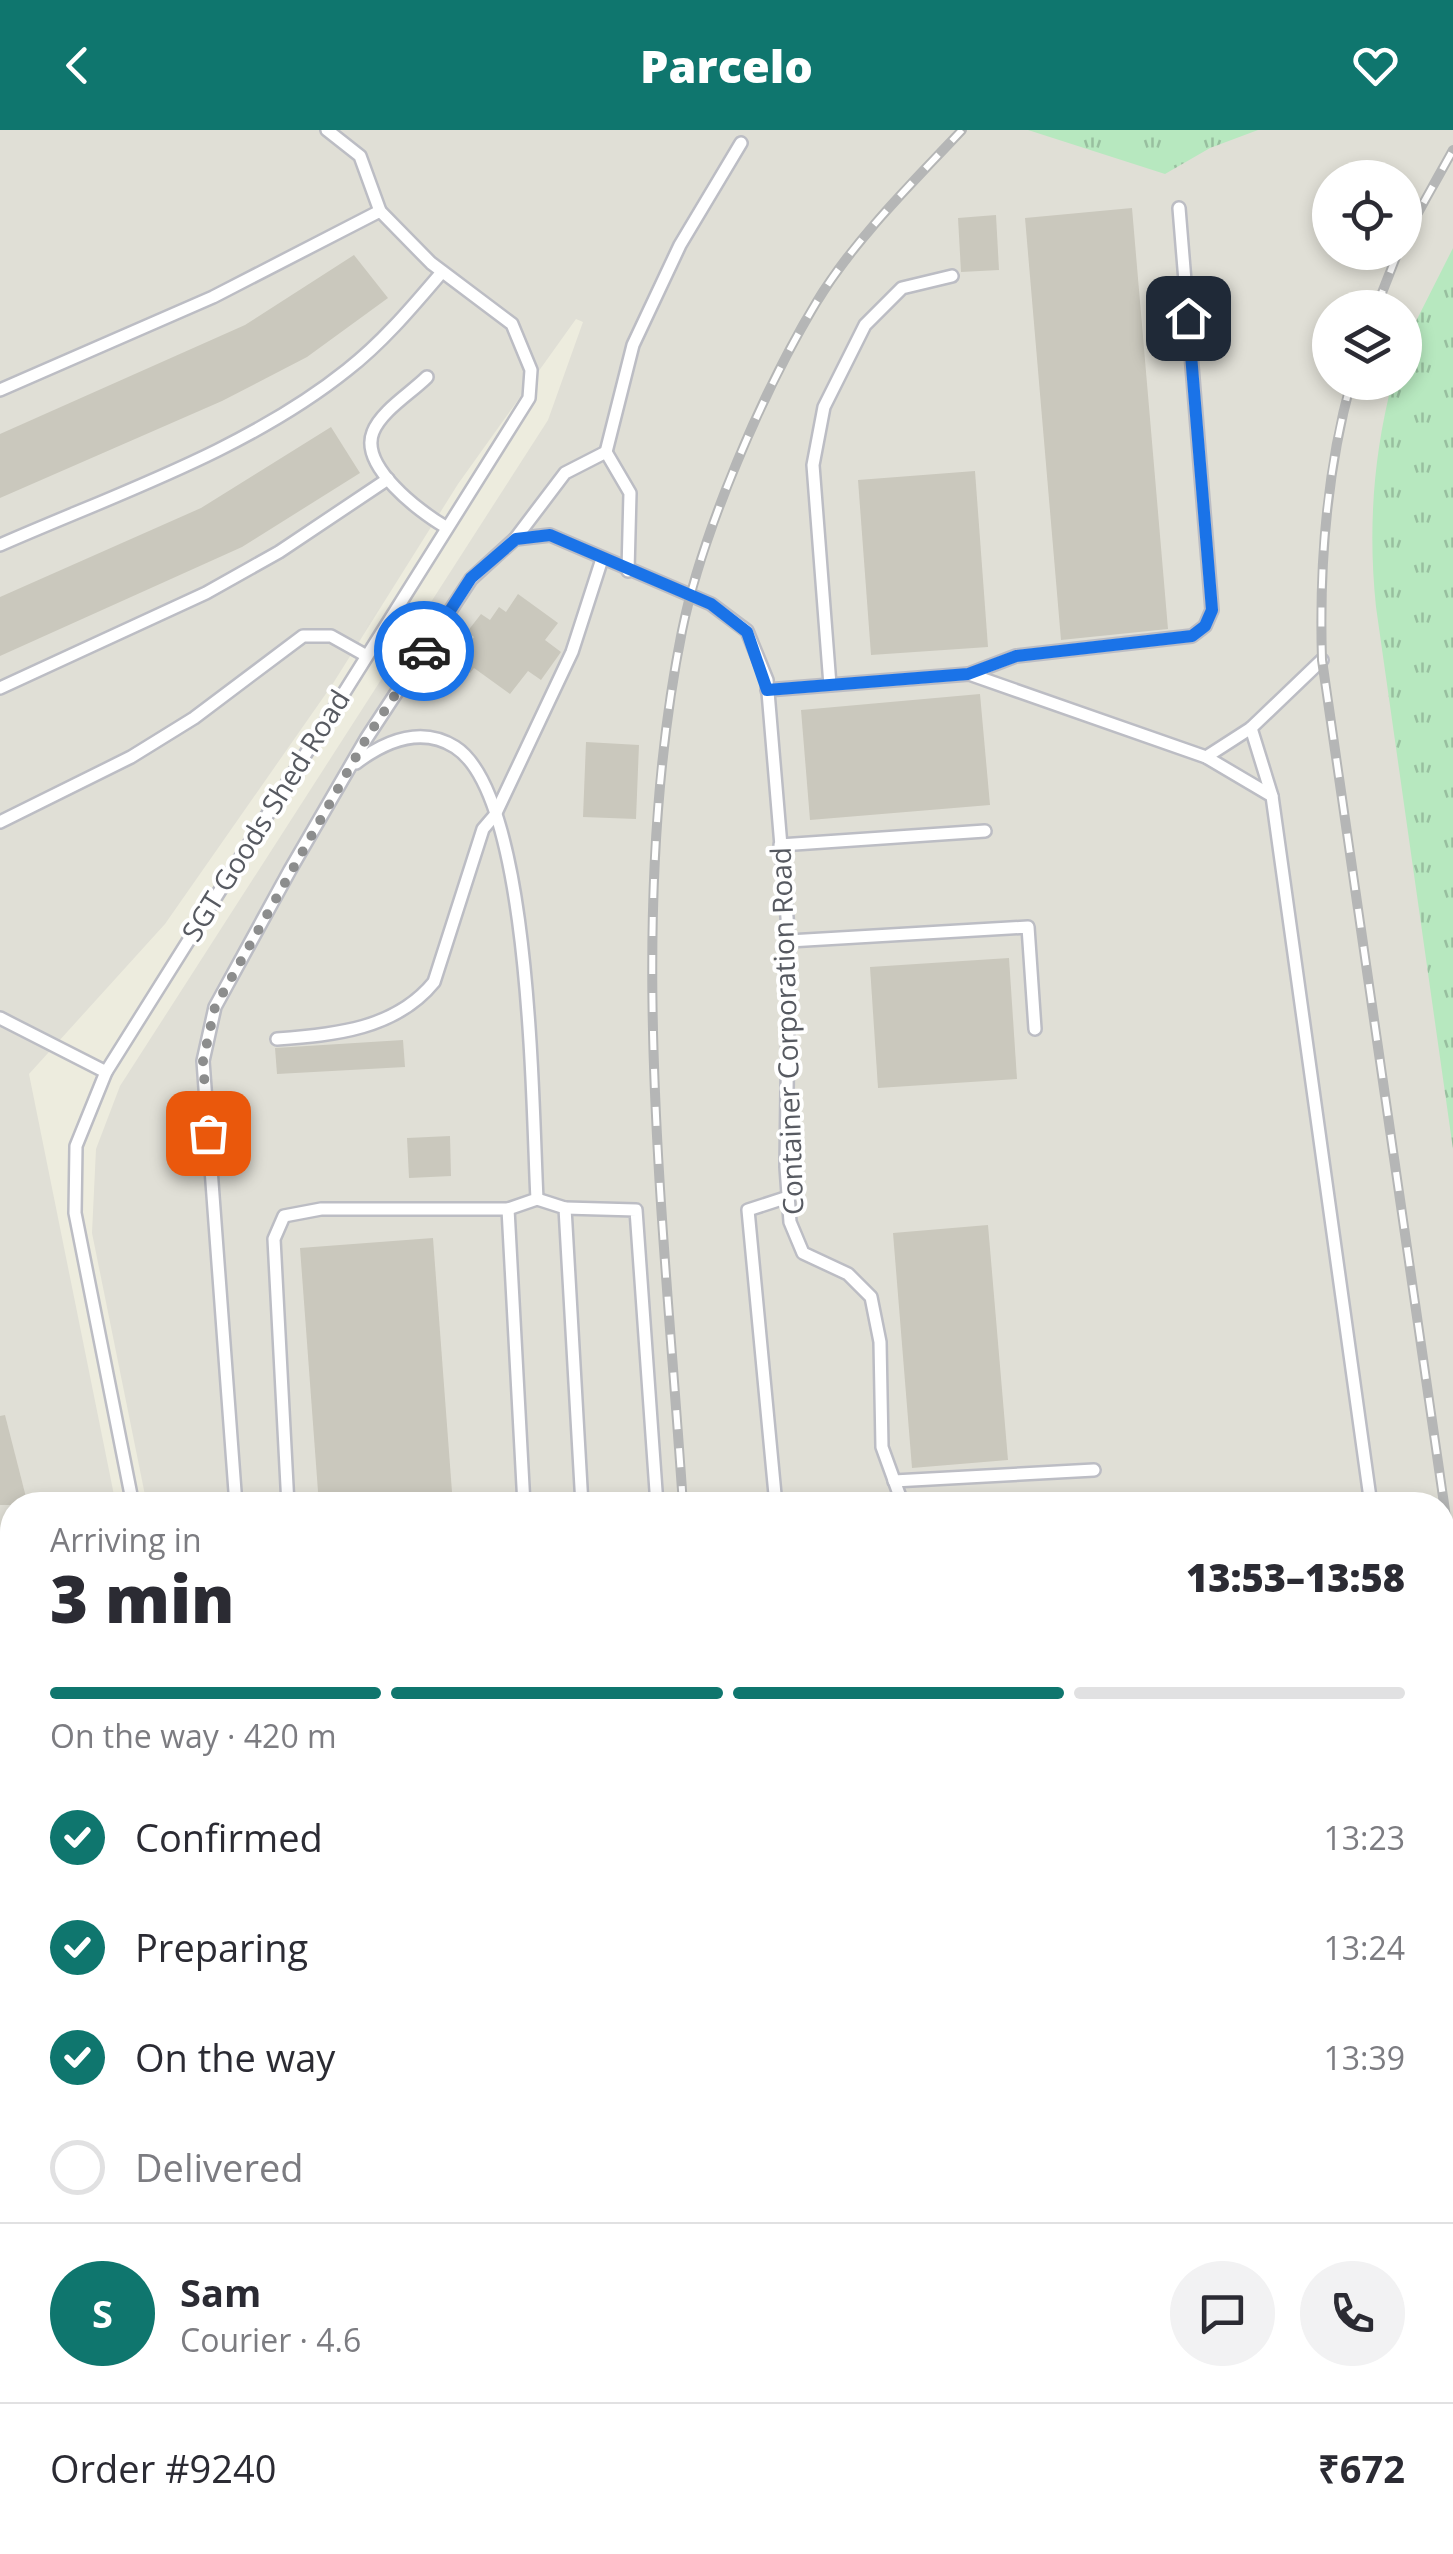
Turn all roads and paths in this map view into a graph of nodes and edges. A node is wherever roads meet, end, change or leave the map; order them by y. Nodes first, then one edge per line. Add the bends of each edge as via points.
1 (327, 130) edge
2 (741, 143) dead end
3 (1179, 208) dead end
4 (380, 211) junction
5 (442, 272) junction
6 (952, 276) dead end
7 (427, 377) dead end
8 (0, 390) edge
9 (606, 452) junction
10 (388, 478) junction
11 (444, 526) junction
12 (516, 539) junction
13 (0, 545) edge
14 (602, 559) junction
15 (628, 572) junction
16 (364, 654) junction
17 (1322, 660) dead end
18 (968, 674) junction
19 (830, 685) junction
20 (0, 688) edge
21 (767, 690) junction
22 (1251, 728) junction
23 (1206, 756) junction
24 (349, 769) junction
25 (1272, 796) junction
26 (495, 815) junction
27 (0, 822) edge
28 (985, 832) dead end
29 (780, 845) junction
30 (789, 941) junction
31 (0, 1018) edge
32 (1035, 1029) dead end
33 (277, 1039) dead end
34 (106, 1072) junction
35 (788, 1197) junction
36 (537, 1198) junction
37 (508, 1208) junction
38 (565, 1208) junction
39 (1094, 1470) dead end
40 (894, 1480) junction
41 (130, 1492) edge
42 (235, 1492) edge
43 (287, 1492) edge
44 (523, 1492) edge
45 (581, 1492) edge
46 (657, 1492) edge
47 (775, 1492) edge
48 (898, 1492) edge
49 (1369, 1492) edge

1 - 4 lane via 360,156
2 - 9 lane via 680,246 633,345
3 - 18 lane via 1212,610 1205,626 1192,636 1016,656
4 - 5 lane, SGT Goods Shed Road
4 - 8 lane via 213,297
5 - 11 lane, SGT Goods Shed Road via 512,324 532,378 524,407
5 - 13 lane via 373,348 298,404 162,474
6 - 19 lane via 902,288 866,325 824,406 814,466
7 - 10 lane via 373,430 374,459
9 - 12 lane via 566,473
9 - 15 lane via 630,493
10 - 11 lane
10 - 20 lane via 206,593
11 - 16 lane, SGT Goods Shed Road
12 - 14 lane, Container Corporation Road via 550,535
12 - 24 lane via 471,578
14 - 15 lane, Container Corporation Road
14 - 26 lane via 572,652
15 - 21 lane, Container Corporation Road via 701,598 747,632
16 - 27 lane via 330,636 302,636 132,758
16 - 34 lane, SGT Goods Shed Road
17 - 22 lane
18 - 19 lane
18 - 23 lane
19 - 21 lane
21 - 29 lane, Container Corporation Road
22 - 23 lane
22 - 25 lane
23 - 25 lane
24 - 26 lane via 383,743 414,736 455,747 482,780
24 - 42 lane via 215,1007 203,1061
25 - 49 lane
26 - 33 lane via 483,829 434,982 419,1001 347,1034
26 - 36 lane via 523,954
28 - 29 lane
29 - 30 lane, Container Corporation Road
30 - 32 lane via 1028,927
30 - 35 lane, Container Corporation Road
31 - 34 lane
34 - 41 lane, SGT Goods Shed Road via 76,1146 75,1213
35 - 40 lane, Container Corporation Road via 803,1254 848,1274 871,1298 880,1342 882,1447
35 - 47 lane via 748,1210
36 - 37 lane
36 - 38 lane
37 - 43 lane via 320,1209 284,1216 274,1239
37 - 44 lane
38 - 45 lane
38 - 46 lane via 636,1210
39 - 40 lane
40 - 48 lane, Container Corporation Road

